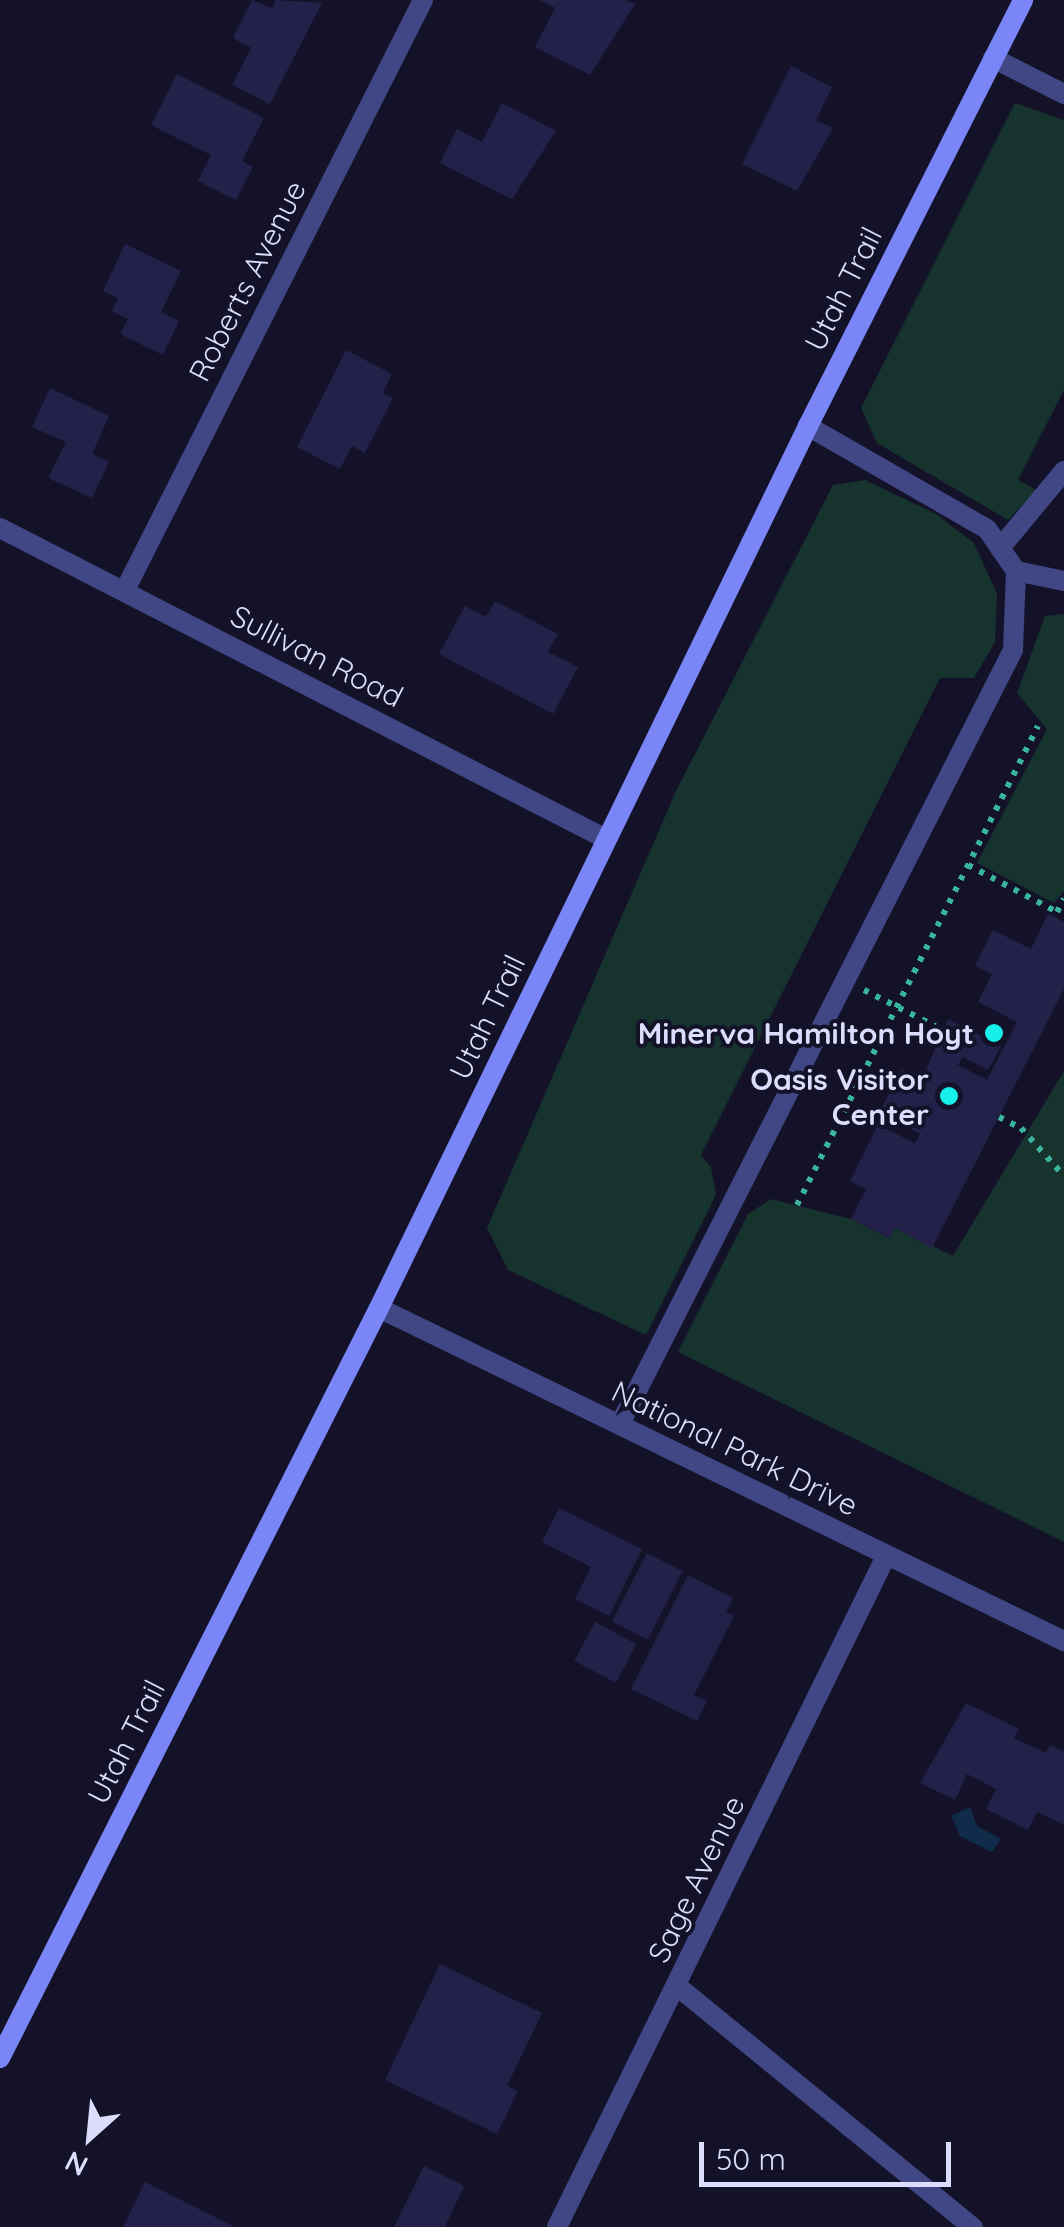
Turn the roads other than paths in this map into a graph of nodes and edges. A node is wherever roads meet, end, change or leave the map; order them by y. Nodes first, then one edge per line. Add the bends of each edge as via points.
1 (423, 0) edge
2 (1024, 0) edge
3 (993, 58) junction
4 (1064, 94) edge
5 (808, 426) junction
6 (1064, 471) edge
7 (0, 528) edge
8 (1000, 548) junction
9 (1016, 571) junction
10 (1064, 581) edge
11 (125, 590) junction
12 (606, 839) junction
13 (379, 1308) junction
14 (620, 1424) junction
15 (886, 1556) junction
16 (1064, 1641) edge
17 (677, 1986) junction
18 (0, 2058) edge
19 (557, 2227) edge
20 (974, 2227) edge

1 - 11 street, Roberts Avenue
2 - 3 main road, Utah Trail
3 - 4 street
3 - 5 main road, Utah Trail
5 - 8 street via 932,493 986,529
5 - 12 main road, Utah Trail
6 - 8 street
7 - 11 street, Sullivan Road
8 - 9 street
9 - 10 street
9 - 14 street via 1013,650
11 - 12 street, Sullivan Road
12 - 13 main road, Utah Trail
13 - 14 street, National Park Drive
13 - 18 main road, Utah Trail
14 - 15 street, National Park Drive
15 - 16 street, National Park Drive
15 - 17 street, Sage Avenue
17 - 19 street, Sage Avenue
17 - 20 street

